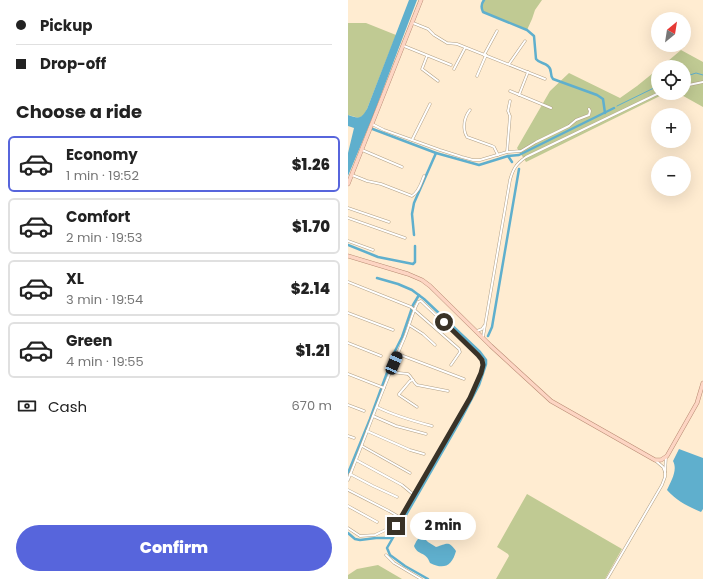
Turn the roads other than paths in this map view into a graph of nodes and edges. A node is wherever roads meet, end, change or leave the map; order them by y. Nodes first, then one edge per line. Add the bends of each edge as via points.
1 (420, 0) edge
2 (412, 23) junction
3 (497, 31) dead end
4 (525, 41) dead end
5 (403, 46) junction
6 (465, 48) junction
7 (485, 55) junction
8 (427, 56) junction
9 (509, 64) junction
10 (451, 65) dead end
11 (454, 69) dead end
12 (528, 72) junction
13 (477, 76) dead end
14 (545, 79) dead end
15 (438, 81) dead end
16 (703, 82) edge
17 (691, 85) edge
18 (510, 90) dead end
19 (519, 95) junction
20 (651, 97) edge
21 (510, 100) dead end
22 (430, 104) dead end
23 (551, 108) dead end
24 (589, 109) dead end
25 (470, 110) dead end
26 (372, 125) junction
27 (412, 140) junction
28 (362, 150) junction
29 (507, 152) junction
30 (498, 155) junction
31 (402, 167) dead end
32 (352, 175) junction
33 (424, 176) dead end
34 (348, 184) edge
35 (348, 208) edge
36 (348, 218) edge
37 (389, 222) dead end
38 (405, 238) dead end
39 (348, 241) edge
40 (373, 250) dead end
41 (348, 256) edge
42 (348, 282) edge
43 (413, 308) junction
44 (348, 313) edge
45 (409, 325) junction
46 (485, 325) junction
47 (393, 330) dead end
48 (476, 332) junction
49 (483, 338) junction
50 (348, 343) edge
51 (435, 345) dead end
52 (397, 354) junction
53 (381, 356) dead end
54 (451, 366) dead end
55 (390, 372) junction
56 (348, 374) edge
57 (464, 379) dead end
58 (413, 380) junction
59 (703, 384) edge
60 (382, 387) junction
61 (448, 391) dead end
62 (702, 392) edge
63 (348, 405) edge
64 (377, 407) junction
65 (417, 407) dead end
66 (364, 411) dead end
67 (373, 416) junction
68 (432, 426) dead end
69 (368, 431) junction
70 (426, 434) dead end
71 (348, 436) edge
72 (354, 438) dead end
73 (362, 446) junction
74 (424, 454) dead end
75 (667, 456) junction
76 (356, 460) junction
77 (655, 460) junction
78 (665, 472) junction
79 (410, 473) dead end
80 (350, 474) junction
81 (348, 480) edge
82 (348, 490) edge
83 (414, 495) junction
84 (397, 497) dead end
85 (348, 506) edge
86 (401, 518) junction
87 (376, 522) dead end
88 (348, 528) edge
89 (386, 555) dead end
90 (421, 579) edge
91 (607, 579) edge

1 - 2 main road
2 - 5 main road
2 - 6 street via 428,29 447,43
3 - 7 street
4 - 9 street
5 - 8 street
5 - 26 main road
6 - 7 street
6 - 11 street
7 - 9 street
7 - 13 street
8 - 10 street
8 - 15 street via 422,69
9 - 12 street
12 - 14 street
12 - 19 street
16 - 17 street
18 - 19 street
19 - 23 street
20 - 46 street via 526,157 515,166 510,180
21 - 29 street
22 - 27 street
24 - 29 street via 589,115 569,126 521,151
25 - 30 street via 464,125 467,137 494,147
26 - 27 street
26 - 28 main road
27 - 30 street via 473,160
28 - 31 street
28 - 32 main road
29 - 30 street
32 - 33 street via 412,196 418,191
32 - 34 main road
35 - 37 street
36 - 38 street
39 - 40 street
41 - 48 main road via 422,280
42 - 43 street
43 - 45 street
43 - 54 street via 460,349
43 - 83 street via 421,301 478,355 483,365 470,398
44 - 47 street
45 - 51 street
45 - 52 street
46 - 48 street
46 - 49 street
48 - 49 main road
49 - 77 main road via 551,401
50 - 53 street
52 - 55 street
52 - 57 street
55 - 58 street via 408,374
55 - 60 street
56 - 60 street
58 - 61 street via 417,385
58 - 65 street via 399,395
59 - 62 main road
60 - 64 street
62 - 75 main road
63 - 66 street
64 - 67 street
64 - 68 street via 408,420
67 - 69 street
67 - 70 street via 396,426
69 - 73 street
69 - 74 street
71 - 72 street
73 - 76 street
73 - 79 street
75 - 77 main road
75 - 78 street
76 - 80 street
76 - 83 street
77 - 78 street
78 - 91 street via 662,485
80 - 81 street
80 - 84 street
82 - 86 street
83 - 86 street
85 - 87 street
86 - 88 street via 396,526 375,535 360,536
89 - 90 street via 394,563

